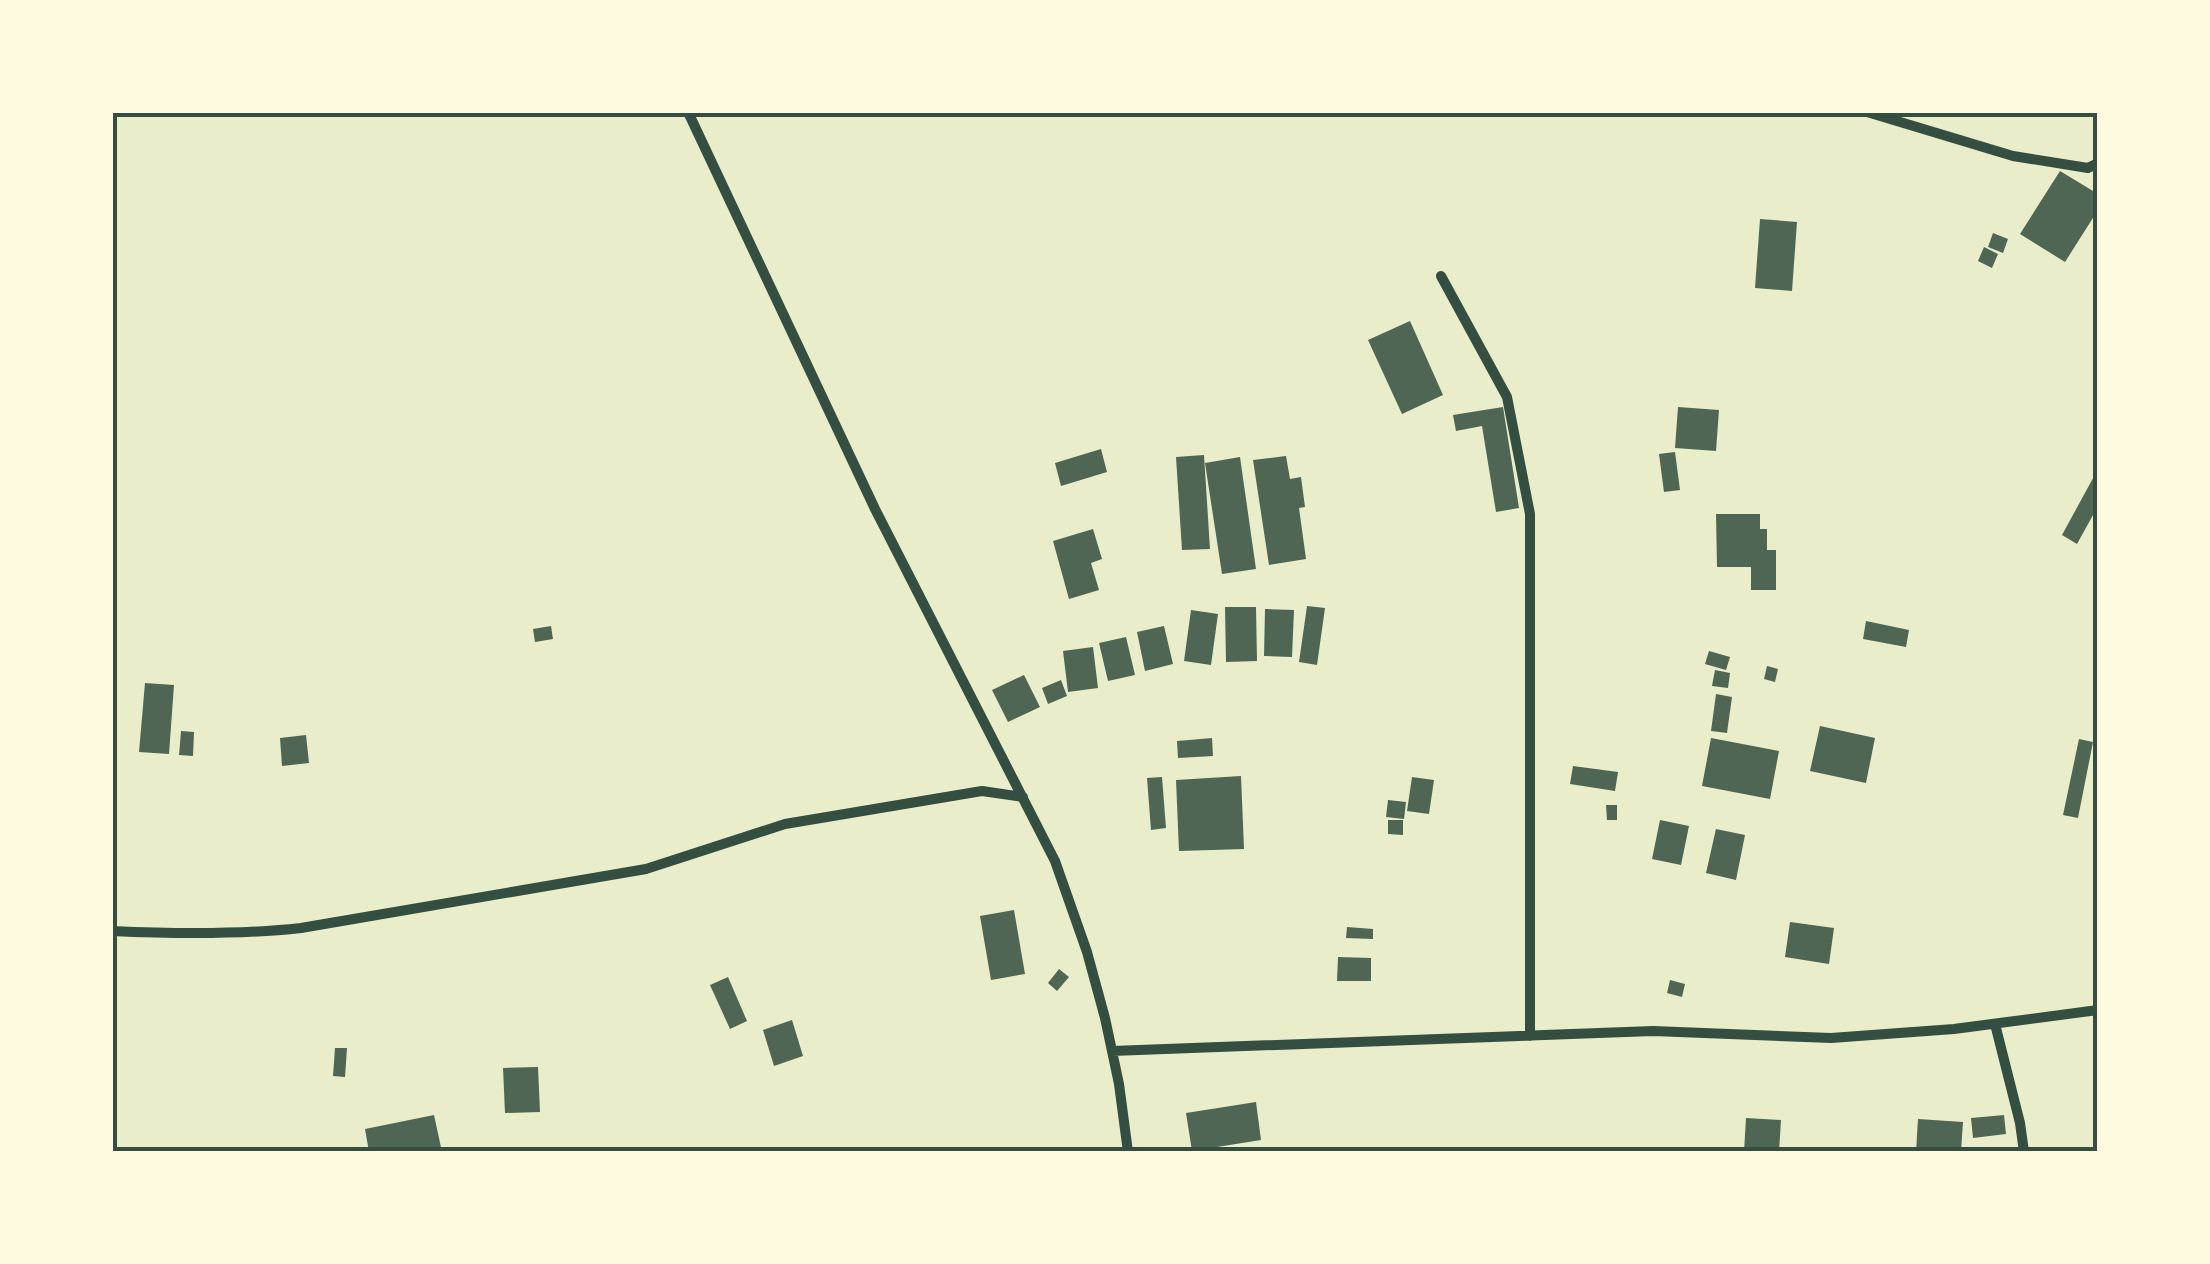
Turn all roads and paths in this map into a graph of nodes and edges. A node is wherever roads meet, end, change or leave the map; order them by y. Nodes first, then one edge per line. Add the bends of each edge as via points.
1 (688, 112) edge
2 (1868, 112) edge
3 (2098, 163) edge
4 (1442, 276) dead end
5 (1023, 797) junction
6 (112, 931) edge
7 (2098, 1010) edge
8 (1995, 1024) junction
9 (1530, 1036) junction
10 (1112, 1050) junction
11 (1128, 1152) edge
12 (2024, 1152) edge

1 - 5 street via 876,508
2 - 3 street via 2013,156 2088,168
4 - 9 street via 1506,397 1530,514
5 - 6 street via 982,791 785,824 646,869 301,928 204,935
5 - 10 street via 1062,879
7 - 8 street
8 - 9 street via 1831,1038 1652,1031
8 - 12 street
9 - 10 street
10 - 11 street

